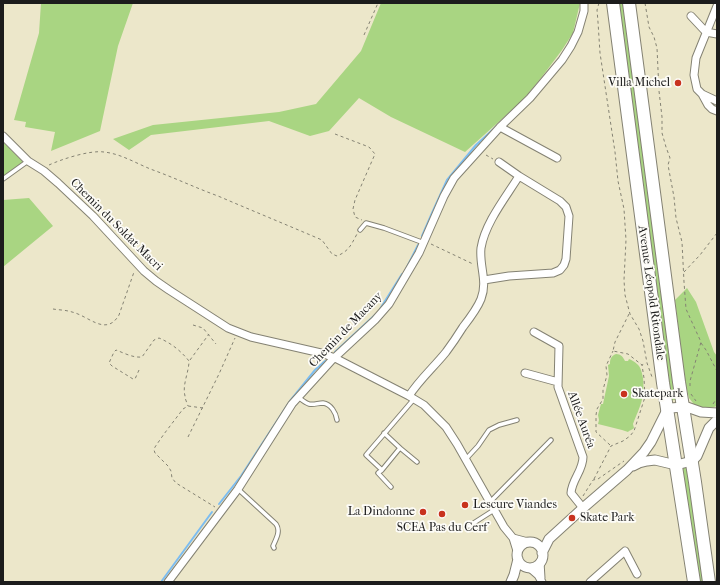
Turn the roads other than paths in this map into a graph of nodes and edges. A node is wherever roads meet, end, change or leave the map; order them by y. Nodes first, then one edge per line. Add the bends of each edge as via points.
1 (585, 3) edge
2 (613, 3) edge
3 (629, 3) edge
4 (717, 6) edge
5 (691, 16) dead end
6 (706, 32) junction
7 (717, 34) edge
8 (702, 94) junction
9 (717, 101) edge
10 (717, 111) edge
11 (500, 127) junction
12 (3, 136) edge
13 (557, 158) dead end
14 (28, 161) junction
15 (499, 162) road end
16 (519, 176) junction
17 (3, 179) edge
18 (360, 230) road end
19 (424, 242) junction
20 (484, 280) junction
21 (534, 332) dead end
22 (335, 358) junction
23 (525, 373) dead end
24 (558, 382) junction
25 (298, 397) junction
26 (411, 397) junction
27 (683, 406) junction
28 (714, 409) edge
29 (667, 410) junction
30 (337, 420) dead end
31 (518, 420) dead end
32 (717, 420) edge
33 (384, 433) junction
34 (551, 440) dead end
35 (400, 448) junction
36 (466, 459) junction
37 (692, 461) junction
38 (417, 462) dead end
39 (676, 465) junction
40 (382, 470) junction
41 (627, 470) junction
42 (391, 487) dead end
43 (238, 489) junction
44 (490, 502) junction
45 (582, 504) junction
46 (494, 510) junction
47 (469, 526) dead end
48 (513, 538) junction
49 (550, 538) junction
50 (531, 542) junction
51 (274, 548) dead end
52 (518, 555) junction
53 (541, 558) junction
54 (529, 568) junction
55 (637, 574) dead end
56 (541, 581) edge
57 (168, 582) edge
58 (511, 582) edge
59 (590, 582) edge
60 (694, 582) edge
61 (709, 582) edge

1 - 11 street, Chemin de Macany via 578,32 562,60 530,98
2 - 29 highway, Avenue Léopold Ritondale
3 - 27 highway, Avenue Léopold Ritondale
4 - 6 street
5 - 6 street
6 - 7 street
6 - 8 street via 696,58 694,75 697,89
8 - 9 street
8 - 10 street via 708,105
11 - 13 street
11 - 19 street, Chemin de Macany via 454,178
12 - 14 street, Chemin du Soldat Macri
14 - 17 lane
14 - 22 street, Chemin du Soldat Macri via 58,183 156,281 228,328
15 - 16 street
16 - 20 street via 484,236 481,249
16 - 20 street via 566,207 569,216 564,265 553,273
18 - 19 lane via 366,223
19 - 22 street, Chemin de Macany via 389,304
20 - 26 street via 481,300 473,314
21 - 24 street, Allée Auréa via 559,346
22 - 25 street, Chemin de Macany
22 - 26 street, Chemin du Soldat Macri
23 - 24 street, Allée Auréa
24 - 45 street, Allée Auréa via 583,457 582,468 571,493
25 - 30 lane via 308,404 328,405
25 - 43 street, Chemin de Macany
26 - 33 lane
26 - 36 street, Chemin du Soldat Macri via 424,405 446,427
27 - 28 street via 701,412
27 - 29 street
27 - 37 highway, Avenue Léopold Ritondale
29 - 39 highway, Avenue Léopold Ritondale
29 - 41 street via 651,442
31 - 36 lane via 489,430
32 - 37 street via 709,428 697,456
33 - 35 lane
33 - 40 lane via 366,455
34 - 44 lane
35 - 38 lane
35 - 40 lane
36 - 44 street, Chemin du Soldat Macri via 478,486
37 - 39 street
37 - 61 highway, Avenue Léopold Ritondale
39 - 41 street via 655,460 639,463
39 - 60 highway, Avenue Léopold Ritondale
40 - 42 lane via 378,474
41 - 45 street
43 - 51 lane via 276,524 279,532
43 - 57 street, Chemin de Macany
44 - 46 street, Chemin du Soldat Macri
45 - 49 street
46 - 47 lane
46 - 48 street, Chemin du Soldat Macri
48 - 50 street
48 - 52 street, Chemin du Soldat Macri
49 - 50 street
49 - 53 street
50 - 52 street via 521,545
50 - 53 street via 540,548
52 - 54 street via 521,565
52 - 58 street
53 - 54 street via 536,566
53 - 56 street
54 - 56 street
54 - 58 street
55 - 59 street via 625,551

